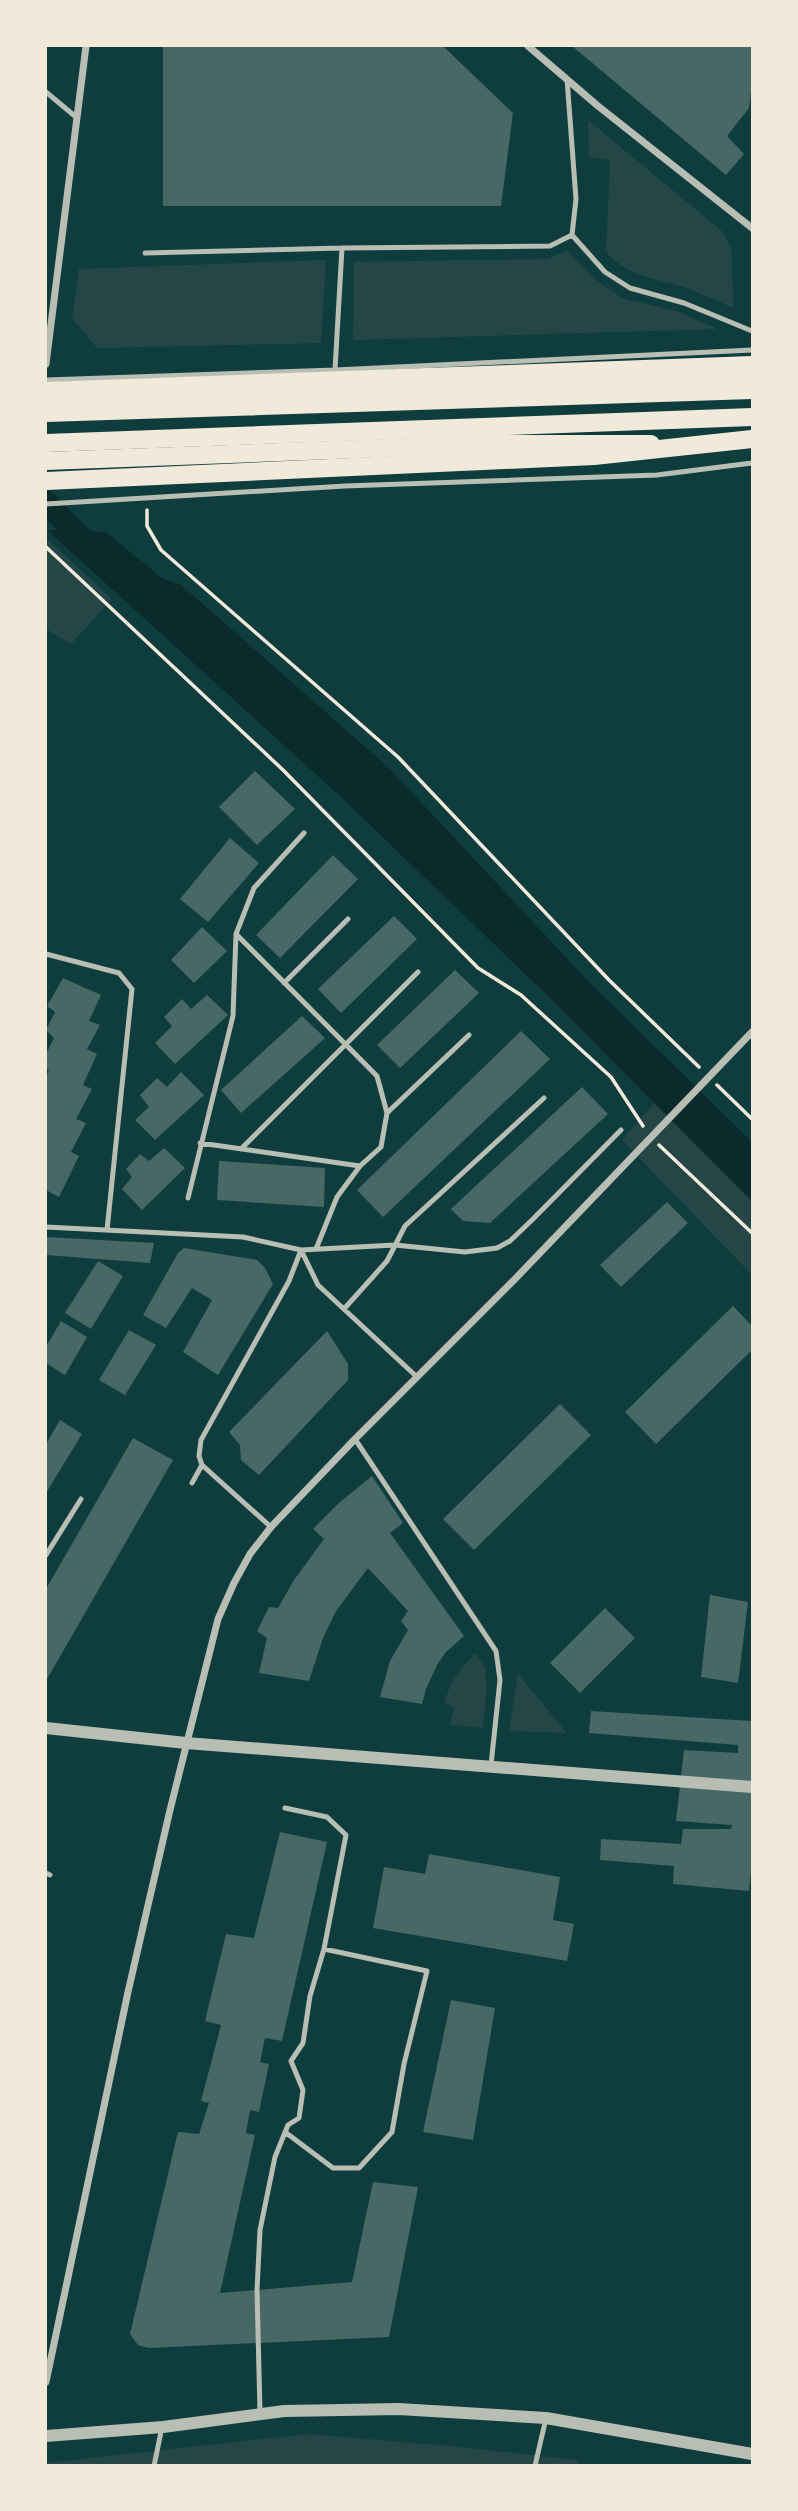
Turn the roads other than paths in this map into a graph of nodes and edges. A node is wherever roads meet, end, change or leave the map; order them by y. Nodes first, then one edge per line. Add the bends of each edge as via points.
1 (86, 46) edge
2 (528, 46) edge
3 (567, 79) junction
4 (46, 92) edge
5 (76, 117) junction
6 (752, 228) edge
7 (572, 235) junction
8 (342, 248) junction
9 (145, 253) dead end
10 (752, 331) edge
11 (752, 350) edge
12 (46, 364) edge
13 (752, 365) edge
14 (335, 370) junction
15 (752, 377) edge
16 (46, 380) edge
17 (752, 390) edge
18 (46, 391) edge
19 (46, 401) edge
20 (46, 413) edge
21 (752, 417) edge
22 (752, 442) edge
23 (46, 443) edge
24 (46, 461) edge
25 (752, 463) edge
26 (46, 481) edge
27 (46, 504) edge
28 (304, 833) dead end
29 (348, 919) dead end
30 (236, 934) junction
31 (46, 954) edge
32 (418, 972) dead end
33 (284, 983) junction
34 (752, 1032) edge
35 (469, 1035) dead end
36 (345, 1043) junction
37 (544, 1098) dead end
38 (387, 1113) junction
39 (621, 1130) dead end
40 (200, 1143) junction
41 (241, 1149) junction
42 (360, 1166) junction
43 (188, 1198) dead end
44 (46, 1227) edge
45 (107, 1230) junction
46 (395, 1245) junction
47 (316, 1249) junction
48 (302, 1250) junction
49 (344, 1309) junction
50 (417, 1377) junction
51 (355, 1439) junction
52 (202, 1465) junction
53 (192, 1483) dead end
54 (81, 1499) dead end
55 (271, 1527) junction
56 (46, 1555) edge
57 (46, 1728) edge
58 (186, 1743) junction
59 (491, 1765) junction
60 (752, 1787) edge
61 (285, 1808) dead end
62 (324, 1949) junction
63 (285, 2132) junction
64 (46, 2382) edge
65 (260, 2413) junction
66 (546, 2418) junction
67 (163, 2427) junction
68 (46, 2436) edge
69 (752, 2454) edge
70 (155, 2466) edge
71 (535, 2466) edge

1 - 5 street
2 - 3 street
3 - 6 street
3 - 7 lane via 576,199
4 - 5 lane
5 - 12 street
7 - 8 lane via 550,246
7 - 10 lane via 605,272 629,288 684,303
8 - 9 lane
8 - 14 lane
11 - 14 lane
13 - 18 main road
14 - 16 lane
15 - 19 main road
17 - 20 main road
21 - 23 main road
22 - 24 main road via 489,444
22 - 26 main road via 594,456
25 - 27 lane via 657,475 345,486
28 - 30 lane via 254,888
29 - 33 lane
30 - 33 lane
30 - 40 lane via 233,1016
31 - 45 lane via 119,973 132,989
32 - 36 lane
33 - 36 lane
34 - 50 street
35 - 38 lane
36 - 38 lane via 377,1076
36 - 41 lane
37 - 46 lane via 405,1226
38 - 42 lane via 381,1147
39 - 46 lane via 525,1227 497,1248 465,1252
40 - 41 lane
40 - 43 lane
41 - 42 lane
42 - 47 lane via 337,1197
44 - 45 lane
45 - 48 lane via 243,1237
46 - 47 lane
46 - 49 lane via 387,1261
47 - 48 lane
48 - 49 lane via 318,1285
48 - 52 lane via 201,1440
49 - 50 lane
50 - 51 street
51 - 55 street
51 - 59 lane via 496,1651 500,1680
52 - 53 lane
52 - 55 lane
54 - 56 lane
55 - 58 street via 250,1554 218,1619
57 - 58 street
58 - 59 street
58 - 64 street via 125,2005
59 - 60 street
61 - 62 lane via 327,1817 346,1835
62 - 63 lane via 303,2043 290,2061 303,2090 299,2118
62 - 63 lane via 427,1971 392,2132 359,2168 333,2168
63 - 65 lane via 275,2157 260,2230
65 - 66 street via 400,2409
65 - 67 street
66 - 69 street
66 - 71 lane
67 - 68 street
67 - 70 lane

